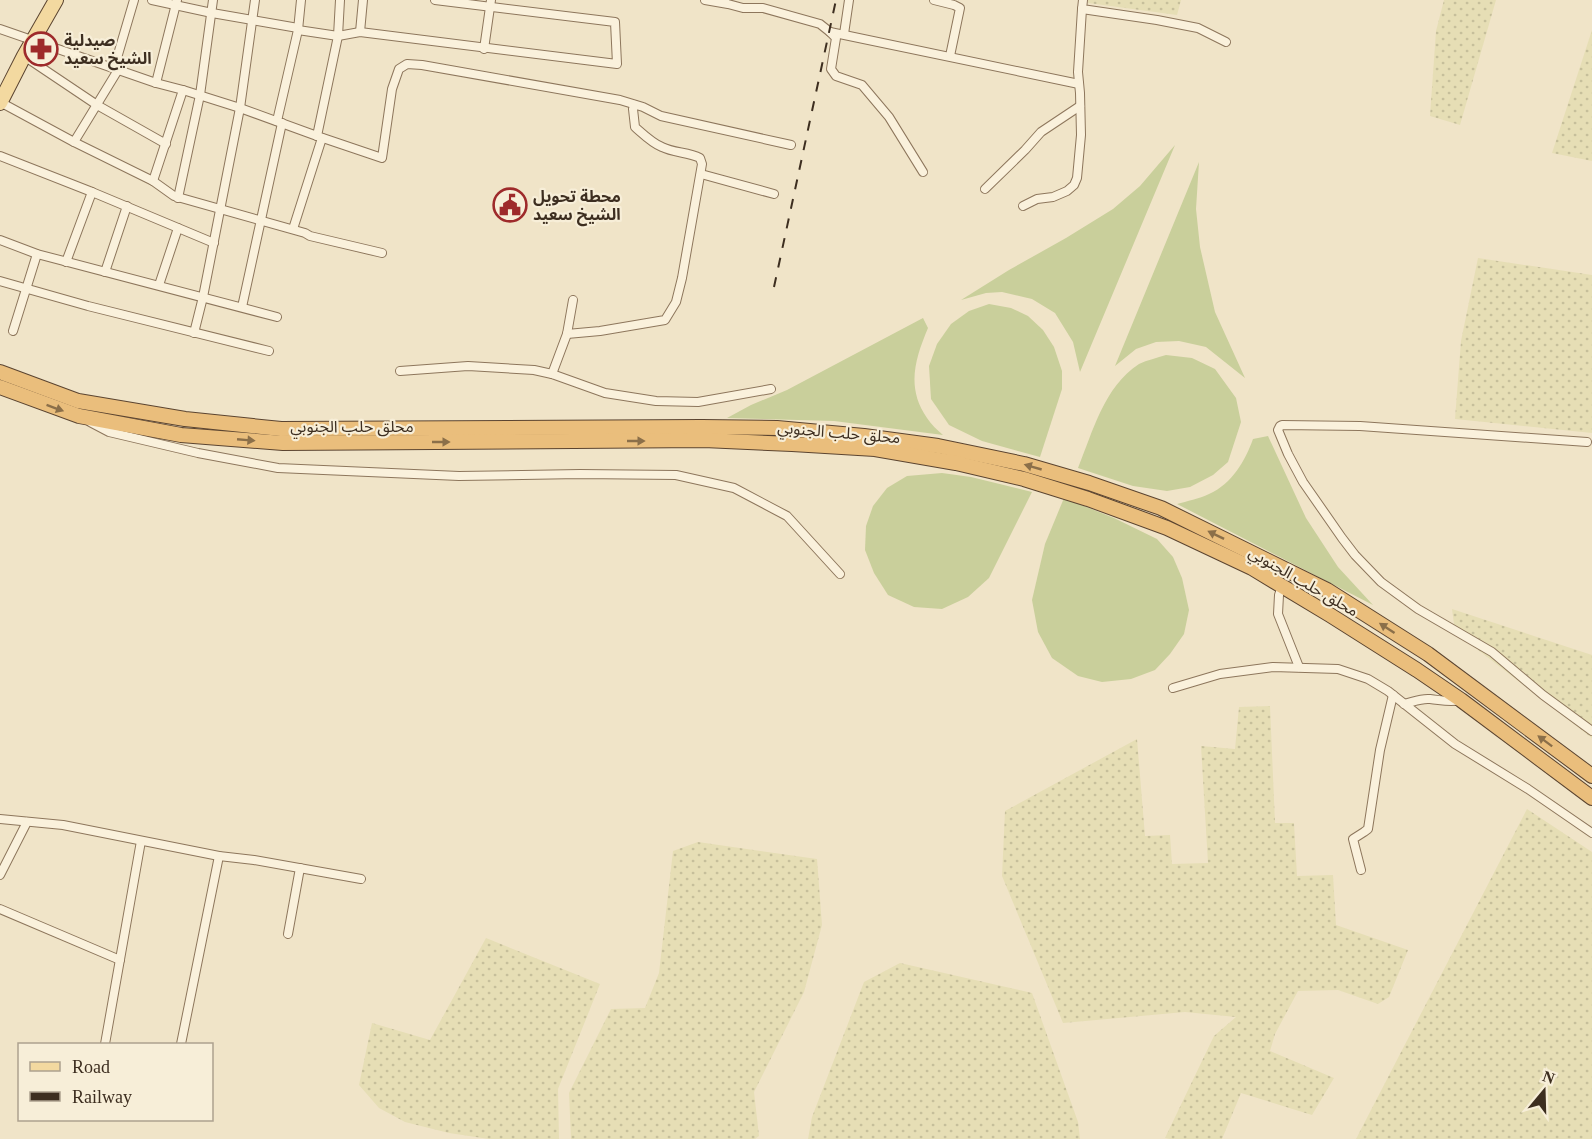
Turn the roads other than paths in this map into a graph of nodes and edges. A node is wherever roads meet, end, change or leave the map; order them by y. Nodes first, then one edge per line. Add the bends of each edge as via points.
1 (134, 0) edge
2 (152, 0) edge
3 (213, 0) edge
4 (255, 0) edge
5 (301, 0) edge
6 (340, 0) edge
7 (363, 0) edge
8 (435, 0) edge
9 (705, 0) edge
10 (849, 0) edge
11 (934, 0) edge
12 (53, 1) edge
13 (176, 3) edge
14 (491, 4) edge
15 (743, 4) edge
16 (1082, 5) edge
17 (212, 13) junction
18 (253, 21) junction
19 (0, 29) edge
20 (298, 29) junction
21 (360, 32) junction
22 (830, 32) junction
23 (843, 34) junction
24 (338, 36) junction
25 (33, 40) junction
26 (1226, 42) dead end
27 (484, 49) junction
28 (24, 56) junction
29 (950, 56) junction
30 (116, 69) junction
31 (156, 83) junction
32 (1079, 84) junction
33 (183, 90) junction
34 (200, 95) junction
35 (0, 102) edge
36 (97, 105) junction
37 (635, 105) junction
38 (1080, 106) junction
39 (240, 108) junction
40 (280, 122) junction
41 (319, 137) junction
42 (74, 142) junction
43 (166, 144) junction
44 (790, 145) dead end
45 (0, 156) edge
46 (923, 172) dead end
47 (700, 174) junction
48 (153, 181) junction
49 (985, 189) dead end
50 (92, 192) junction
51 (774, 194) dead end
52 (178, 198) junction
53 (127, 206) junction
54 (1023, 206) dead end
55 (220, 208) junction
56 (261, 219) junction
57 (178, 228) junction
58 (294, 229) junction
59 (0, 240) edge
60 (214, 243) junction
61 (382, 253) dead end
62 (37, 254) junction
63 (66, 262) junction
64 (105, 272) junction
65 (0, 281) edge
66 (159, 285) junction
67 (26, 288) junction
68 (203, 297) junction
69 (573, 300) dead end
70 (242, 308) junction
71 (277, 317) dead end
72 (13, 331) dead end
73 (194, 333) junction
74 (567, 334) junction
75 (269, 351) dead end
76 (400, 371) dead end
77 (0, 372) edge
78 (552, 374) junction
79 (0, 387) edge
80 (771, 390) dead end
81 (79, 416) junction
82 (1587, 442) dead end
83 (840, 574) dead end
84 (1282, 586) junction
85 (1299, 667) junction
86 (1173, 688) dead end
87 (1393, 695) junction
88 (1461, 700) junction
89 (1404, 704) junction
90 (1592, 731) edge
91 (1592, 776) edge
92 (1592, 798) edge
93 (0, 819) edge
94 (27, 822) junction
95 (1592, 833) edge
96 (141, 841) junction
97 (219, 856) junction
98 (300, 868) junction
99 (1361, 870) dead end
100 (0, 875) edge
101 (361, 879) dead end
102 (0, 909) edge
103 (288, 934) dead end
104 (120, 960) junction
105 (105, 1043) edge
106 (181, 1043) edge

1 - 30 street
2 - 13 street
3 - 17 street
4 - 18 street
5 - 20 street
6 - 24 street
7 - 21 street
8 - 14 street
9 - 15 street
10 - 23 street
11 - 29 street via 960,8
12 - 25 main road
13 - 17 street
13 - 31 street
14 - 27 street
14 - 27 street via 615,22 617,64
15 - 22 street via 820,24
16 - 26 street via 1198,28
16 - 32 street
17 - 18 street
17 - 34 street
18 - 20 street
18 - 39 street
19 - 25 street
20 - 24 street
20 - 40 street
21 - 24 street
21 - 27 street
22 - 23 street
22 - 46 street via 836,38 832,72 862,85 889,117
23 - 29 street
24 - 41 street
25 - 28 main road
25 - 30 street
28 - 35 main road
28 - 36 street
29 - 32 street
30 - 31 street
30 - 36 street
31 - 33 street
32 - 38 street
33 - 34 street
33 - 43 street
34 - 39 street
34 - 52 street
35 - 42 street
36 - 42 street
36 - 43 street
37 - 41 street via 407,64 399,69 392,89 382,158
37 - 44 street via 661,116
37 - 47 street via 635,127 663,148 700,158
38 - 49 street via 1041,132
38 - 54 street via 1081,135 1074,185 1053,197
39 - 40 street
39 - 55 street
40 - 41 street
40 - 56 street
41 - 58 street
42 - 48 street
43 - 48 street
45 - 50 street
47 - 51 street
47 - 74 street via 680,286 676,302 664,320
48 - 52 street
50 - 53 street
50 - 63 street
52 - 55 street
53 - 57 street
53 - 64 street
55 - 56 street
55 - 60 street
56 - 58 street
56 - 70 street
57 - 60 street
57 - 66 street
58 - 61 street
59 - 62 street
60 - 68 street
62 - 63 street
62 - 67 street
63 - 64 street
64 - 66 street
65 - 67 street
66 - 68 street
67 - 72 street
67 - 73 street
68 - 70 street
68 - 73 street
69 - 74 street
70 - 71 street
73 - 75 street
74 - 78 street
76 - 78 street via 468,366
91 -> 77 highway, محلق حلب الجنوبي via 1428,654 1327,590 1161,508 1024,464 939,446 777,428 281,429 185,419 78,401
78 - 80 street via 605,393 656,401 698,402
79 -> 81 highway, محلق حلب الجنوبي
81 - 83 street via 109,432 278,468 459,476 676,475 734,488 787,516
81 -> 84 highway, محلق حلب الجنوبي via 182,435 283,443 704,441 875,449 956,462 1088,499 1167,528
82 - 90 street via 1360,426 1282,425 1278,429 1303,482 1348,547 1381,582 1418,609 1492,652
84 - 85 street via 1278,614
84 - 88 highway, محلق حلب الجنوبي
85 - 86 street via 1220,674
85 - 87 street via 1338,669 1368,679
87 - 89 street
87 - 99 street via 1368,829 1353,839
88 - 89 street via 1422,699
88 - 92 highway, محلق حلب الجنوبي
89 - 95 street via 1455,744
93 - 94 street
94 - 96 street
94 - 100 street
96 - 97 street
96 - 104 street
97 - 98 street
97 - 106 street
98 - 101 street
98 - 103 street
102 - 104 street
104 - 105 street

